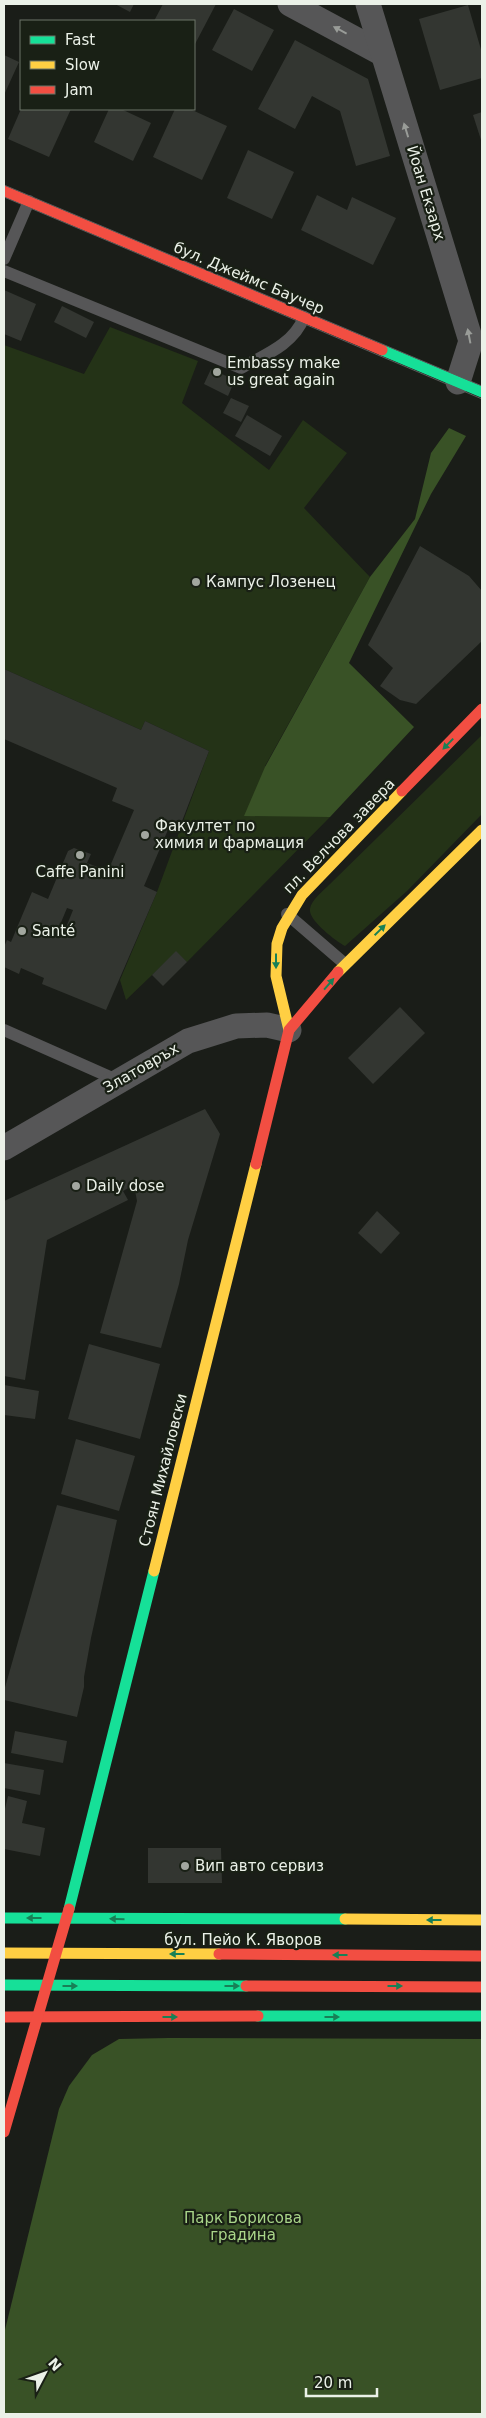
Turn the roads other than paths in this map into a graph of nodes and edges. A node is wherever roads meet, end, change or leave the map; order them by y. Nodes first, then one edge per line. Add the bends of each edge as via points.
1 (290, 4) edge
2 (368, 4) edge
3 (383, 54) junction
4 (4, 191) edge
5 (29, 201) junction
6 (4, 259) edge
7 (4, 271) edge
8 (304, 317) junction
9 (458, 382) junction
10 (482, 392) edge
11 (482, 709) edge
12 (482, 830) edge
13 (287, 914) junction
14 (345, 964) junction
15 (4, 1030) edge
16 (289, 1030) junction
17 (119, 1081) junction
18 (4, 1148) edge
19 (4, 1918) edge
20 (65, 1918) junction
21 (482, 1920) edge
22 (4, 1953) edge
23 (482, 1956) edge
24 (4, 1986) edge
25 (482, 1986) edge
26 (482, 2016) edge
27 (4, 2017) edge
28 (36, 2018) junction
29 (4, 2132) edge

3 -> 1 street
2 - 3 street, Йоан Екзарх
9 -> 3 street, Йоан Екзарх via 471,341
4 - 5 main road, бул. Джеймс Баучер
5 - 6 lane
5 - 8 main road, бул. Джеймс Баучер
7 - 8 lane via 241,368 282,346
8 - 9 main road, бул. Джеймс Баучер
9 - 10 main road, бул. Джеймс Баучер
11 -> 13 main road, пл. Велчова завера
14 -> 12 main road
13 - 14 lane
13 -> 16 main road, пл. Велчова завера via 276,944 276,986
16 -> 14 main road
15 - 17 lane
16 - 17 street, Златовръх via 267,1024 228,1029 188,1041
16 - 20 main road, Стоян Михайловски
17 - 18 street, Златовръх
20 -> 19 main road
21 -> 20 main road
20 - 28 main road, Стоян Михайловски
23 -> 22 main road, бул. Пейо К. Яворов
24 -> 25 main road
28 -> 26 main road
27 - 28 main road
28 - 29 main road, Стоян Михайловски

